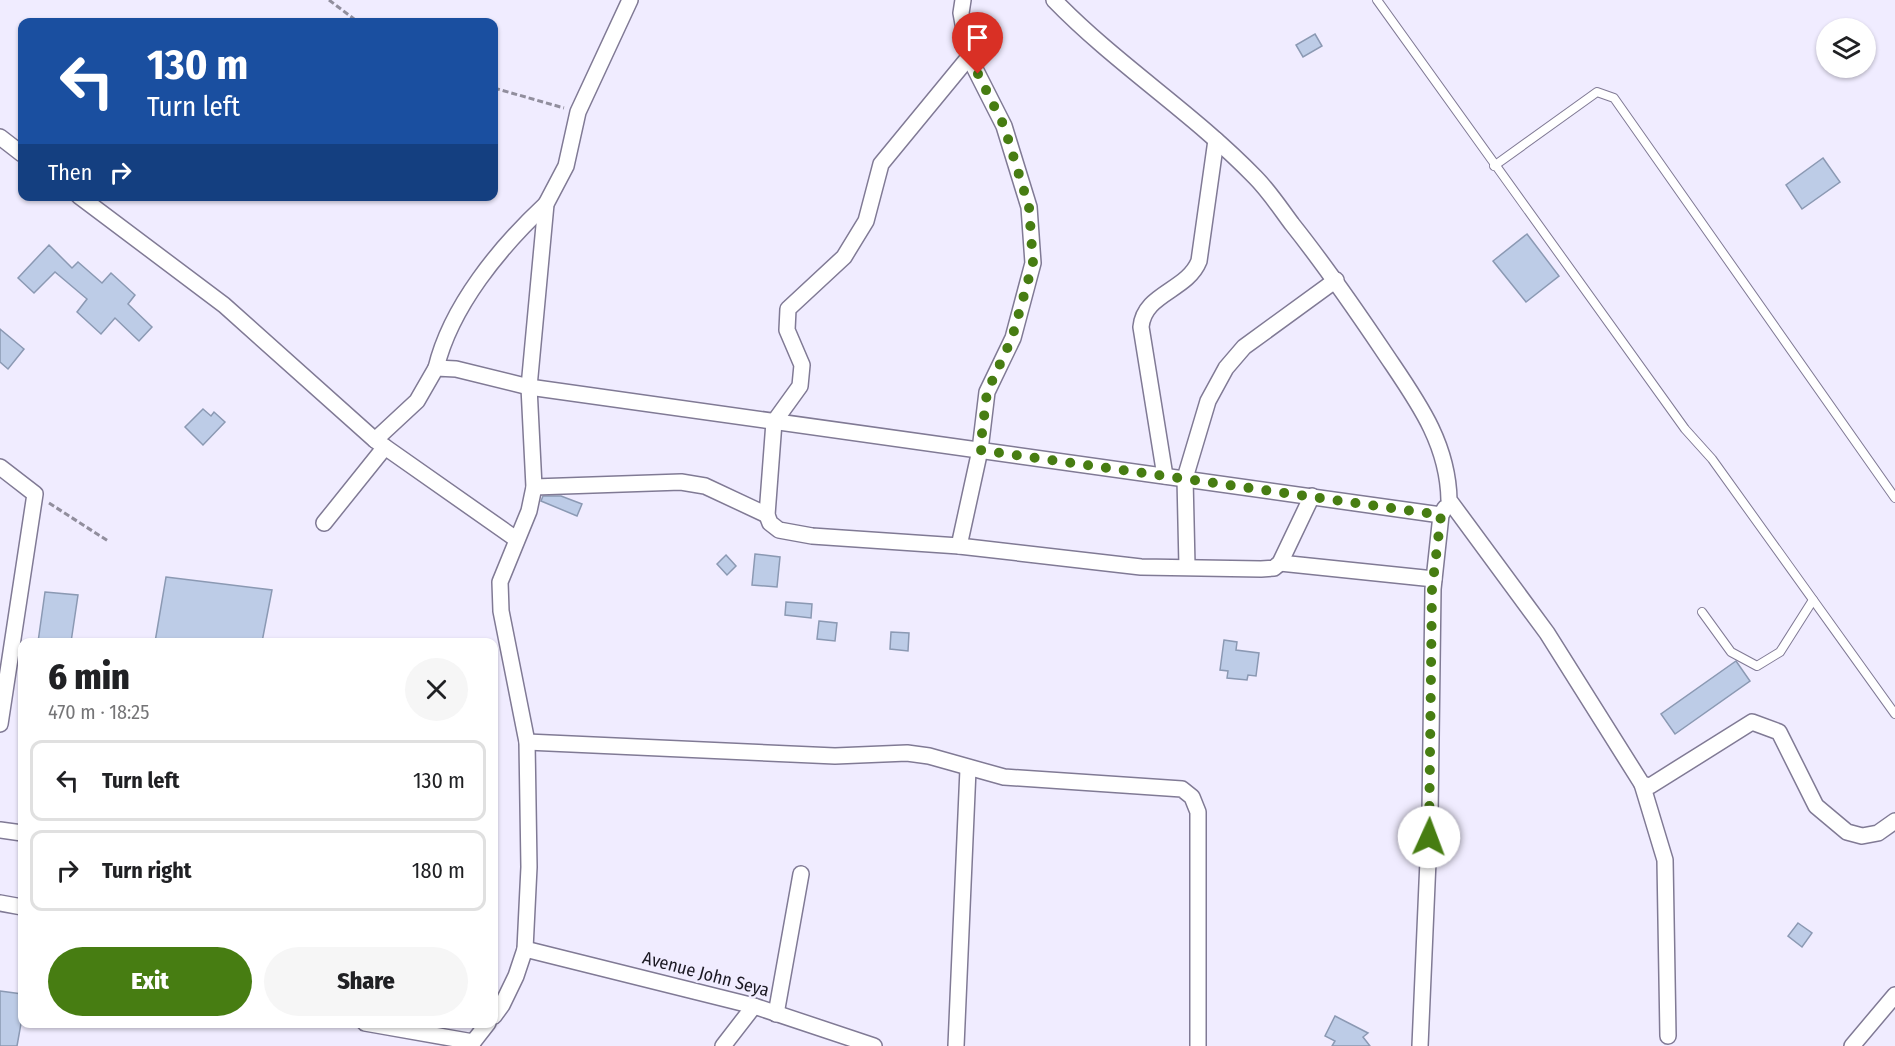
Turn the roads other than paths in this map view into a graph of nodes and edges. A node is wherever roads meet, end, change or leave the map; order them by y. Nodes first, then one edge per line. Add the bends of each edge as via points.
1 (630, 0) edge
2 (963, 0) edge
3 (1054, 0) edge
4 (1377, 0) edge
5 (969, 57) junction
6 (0, 137) edge
7 (1216, 140) junction
8 (18, 151) edge
9 (1494, 165) junction
10 (86, 201) edge
11 (546, 204) junction
12 (1336, 280) junction
13 (436, 368) junction
14 (529, 387) junction
15 (774, 422) junction
16 (380, 443) junction
17 (980, 450) junction
18 (0, 467) edge
19 (1165, 476) junction
20 (1185, 478) junction
21 (534, 487) junction
22 (1312, 496) junction
23 (1895, 498) edge
24 (1449, 500) junction
25 (767, 514) junction
26 (1441, 515) junction
27 (324, 523) dead end
28 (516, 538) junction
29 (959, 546) junction
30 (1280, 563) junction
31 (1187, 566) junction
32 (1434, 579) junction
33 (1813, 600) junction
34 (1702, 612) dead end
35 (1895, 714) edge
36 (0, 724) edge
37 (527, 742) junction
38 (968, 769) junction
39 (1642, 784) junction
40 (1895, 821) edge
41 (0, 830) edge
42 (18, 832) edge
43 (801, 874) dead end
44 (0, 903) edge
45 (18, 906) edge
46 (525, 949) junction
47 (1895, 995) edge
48 (754, 1006) junction
49 (498, 1010) edge
50 (776, 1014) junction
51 (390, 1028) edge
52 (484, 1028) edge
53 (1668, 1036) dead end
54 (471, 1044) edge
55 (723, 1046) edge
56 (873, 1046) edge
57 (956, 1046) edge
58 (1198, 1046) edge
59 (1420, 1046) edge
60 (1852, 1046) edge

1 - 11 street via 578,112 566,166
2 - 5 street
3 - 7 street
4 - 9 lane
5 - 15 street via 881,164 866,221 844,256 788,309 787,330 802,365 800,386
5 - 17 street via 1007,136 1029,207 1033,263 1012,338 987,392
6 - 8 street
7 - 12 street via 1257,178
7 - 19 street via 1194,274 1148,306 1142,315
9 - 23 lane via 1597,92 1614,98
9 - 33 lane
10 - 16 street via 224,304
11 - 13 street via 491,266 442,344
11 - 14 street
12 - 20 street via 1244,347 1226,368 1208,401
12 - 24 street via 1436,436 1448,474
13 - 14 street via 456,369
13 - 16 street via 417,401
14 - 15 street
14 - 21 street
15 - 17 street
15 - 25 street
16 - 27 street
16 - 28 street
17 - 19 street
17 - 29 street
18 - 36 street via 35,494
19 - 20 street
20 - 22 street
20 - 31 street
21 - 25 street via 681,482 705,486
21 - 28 street via 529,511
22 - 26 street
22 - 30 street
24 - 26 street
24 - 39 street via 1547,633
25 - 29 street via 779,530 812,536
26 - 32 street
28 - 37 street via 500,582 501,601
29 - 31 street via 1141,567
30 - 31 street via 1261,569
30 - 32 street
32 - 59 street via 1430,814
33 - 34 lane via 1780,652 1757,666 1731,652
33 - 35 lane
37 - 38 street via 836,756 907,753
37 - 46 street via 529,867
38 - 57 street
38 - 58 street via 1004,777 1182,789 1192,797 1198,812
39 - 40 street via 1650,786 1752,722 1779,732 1816,806 1847,832 1862,836 1878,833
39 - 53 street via 1665,861
41 - 42 street
43 - 50 street
44 - 45 street
46 - 48 street, Avenue John Seya
46 - 49 street
47 - 60 street
48 - 50 street, Avenue John Seya
48 - 55 street
50 - 56 street, Avenue John Seya
51 - 54 street
52 - 54 street

